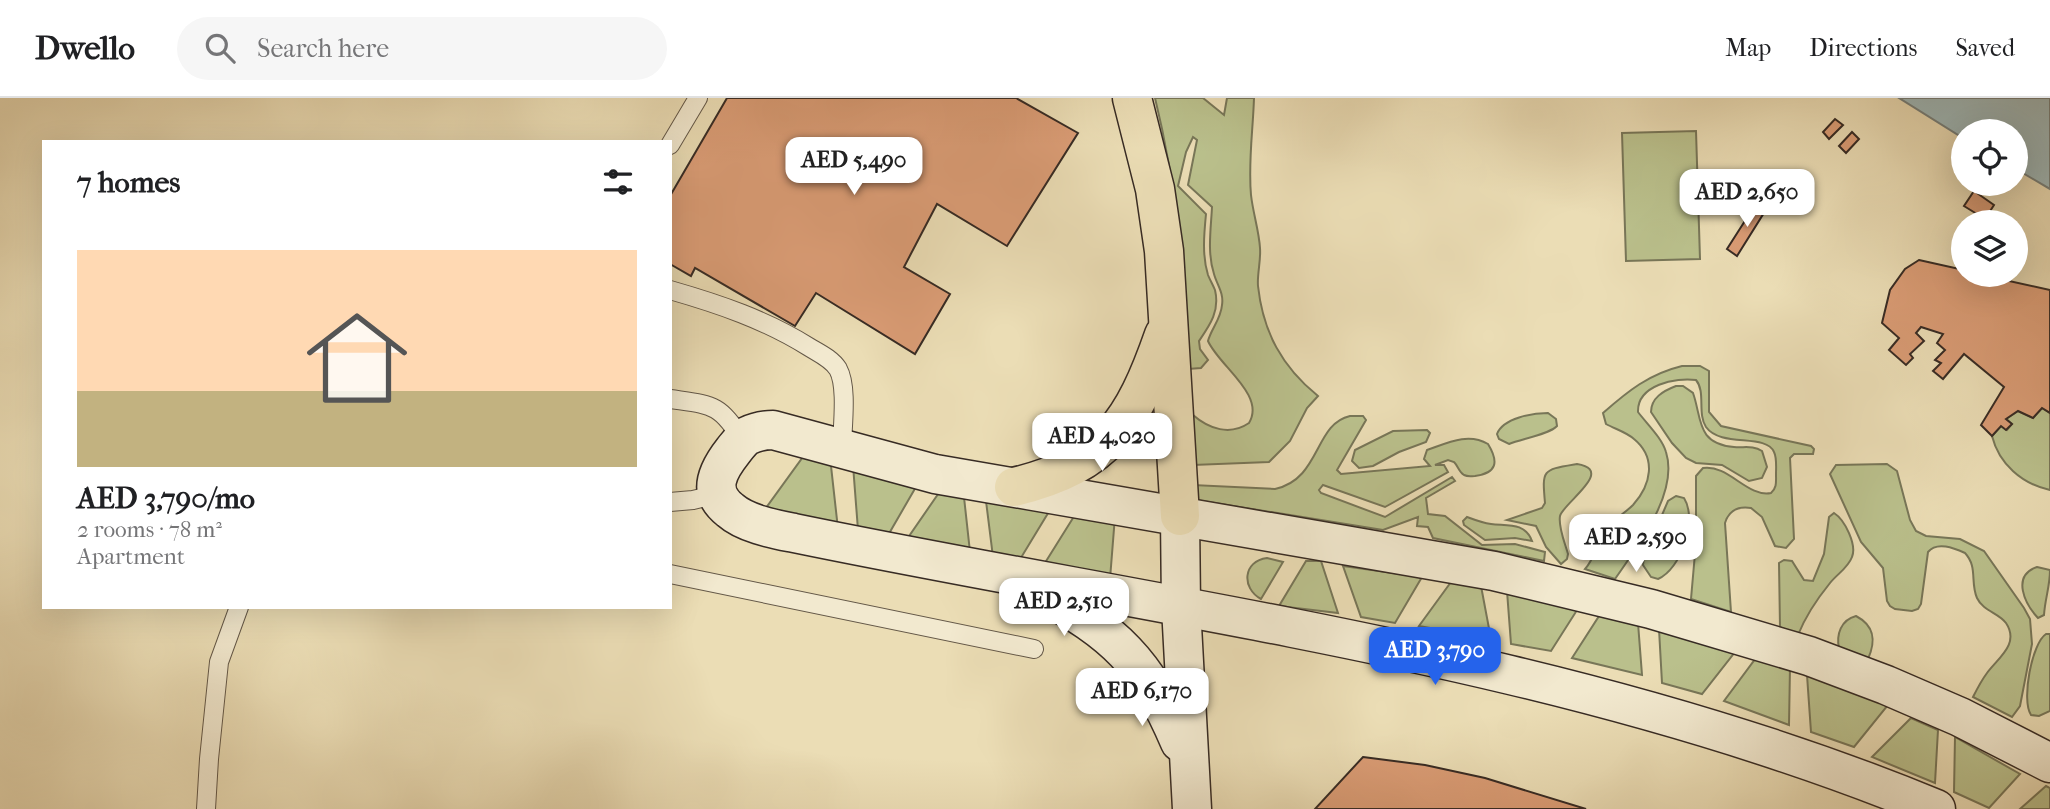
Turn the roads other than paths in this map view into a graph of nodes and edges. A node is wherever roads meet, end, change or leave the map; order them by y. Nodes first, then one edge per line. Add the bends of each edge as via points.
1 (698, 98) edge
2 (1132, 98) edge
3 (672, 142) edge
4 (672, 291) edge
5 (1170, 320) junction
6 (672, 399) edge
7 (742, 440) junction
8 (842, 449) junction
9 (1014, 486) junction
10 (718, 494) junction
11 (672, 502) edge
12 (1180, 516) junction
13 (672, 574) edge
14 (1013, 576) junction
15 (1181, 607) junction
16 (238, 609) edge
17 (1034, 649) dead end
18 (1189, 762) junction
19 (2050, 763) edge
20 (206, 809) edge
21 (1192, 809) edge
22 (1936, 809) edge

1 - 3 lane
2 - 5 highway via 1155,189
4 - 8 lane via 745,314 831,360 843,387
5 - 9 highway via 1144,391 1108,440 1062,472
5 - 12 highway
6 - 7 lane via 701,403 722,412
7 - 8 street via 773,429
7 - 10 street via 720,467
8 - 9 street via 935,474
9 - 12 street
10 - 11 lane
10 - 14 street via 731,512 772,528
12 - 15 street
12 - 19 street via 1494,571 1651,608 1809,656 1886,685
13 - 17 lane
14 - 15 street
14 - 18 street via 1111,636 1157,693
15 - 18 street
15 - 22 street via 1417,652 1534,680 1779,750
16 - 20 lane via 219,662
18 - 21 street

